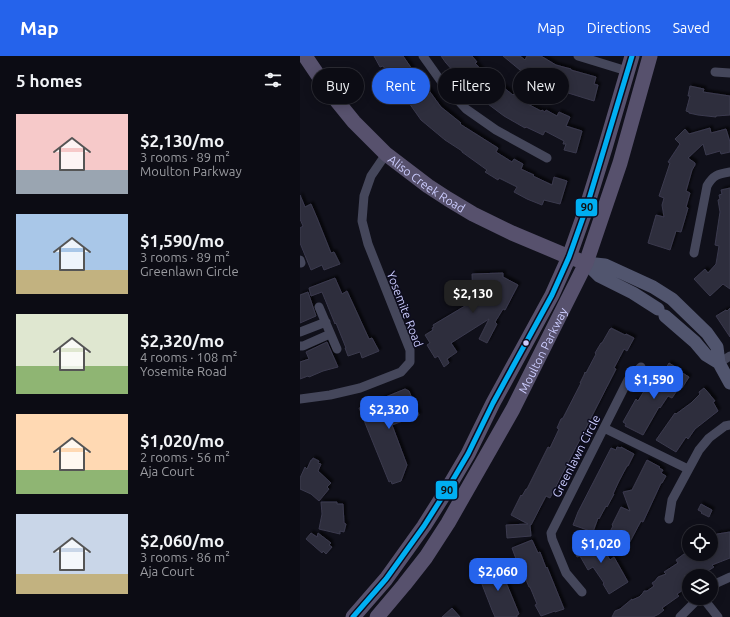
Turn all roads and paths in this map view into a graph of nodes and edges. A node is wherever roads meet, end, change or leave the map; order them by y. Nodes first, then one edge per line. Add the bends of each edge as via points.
1 (305, 56) edge
2 (423, 56) edge
3 (578, 56) edge
4 (632, 56) edge
5 (650, 56) edge
6 (628, 71) junction
7 (715, 72) dead end
8 (730, 73) edge
9 (386, 154) junction
10 (547, 158) dead end
11 (730, 172) edge
12 (694, 253) dead end
13 (569, 257) junction
14 (586, 263) junction
15 (319, 307) dead end
16 (326, 322) junction
17 (300, 332) edge
18 (330, 334) junction
19 (300, 346) edge
20 (337, 349) dead end
21 (724, 359) edge
22 (641, 367) dead end
23 (730, 383) edge
24 (300, 399) edge
25 (730, 425) edge
26 (604, 428) junction
27 (468, 454) junction
28 (688, 469) junction
29 (669, 519) dead end
30 (448, 523) junction
31 (730, 577) edge
32 (718, 583) edge
33 (582, 592) dead end
34 (692, 605) edge
35 (709, 605) edge
36 (354, 617) edge
37 (377, 617) edge
38 (680, 617) edge
39 (718, 617) edge

1 - 9 main road, Aliso Creek Road via 354,122
2 - 10 street via 443,84 466,109 496,130
3 - 6 street
4 - 6 main road, Moulton Parkway
5 - 14 main road, Moulton Parkway via 620,163
6 - 13 main road, Moulton Parkway
7 - 8 street
9 - 13 main road, Aliso Creek Road via 428,186 473,214
9 - 24 street, Yosemite Road via 371,176 364,196 362,221 368,244 410,350 410,362 401,372 360,388
11 - 12 street via 712,178 707,186
13 - 14 main road, Aliso Creek Road
13 - 27 main road, Moulton Parkway via 552,295
14 - 21 street, Aliso Creek Road via 599,276 633,293 662,312 706,355
14 - 21 street, Aliso Creek Road via 605,265 653,287 672,299 707,333
14 - 30 main road, Moulton Parkway via 513,409
15 - 16 street
16 - 17 street
16 - 18 street
18 - 19 street
18 - 20 street
21 - 23 street, Aliso Creek Road
22 - 26 street, Greenlawn Circle via 628,380
25 - 28 street via 709,438
26 - 28 street
26 - 33 street, Greenlawn Circle via 550,533 566,573
27 - 30 main road via 470,469 446,511
27 - 36 main road, Moulton Parkway via 424,526 386,579
28 - 29 street via 672,500
30 - 37 main road, Moulton Parkway via 426,556
31 - 32 street
34 - 38 street
35 - 39 street

